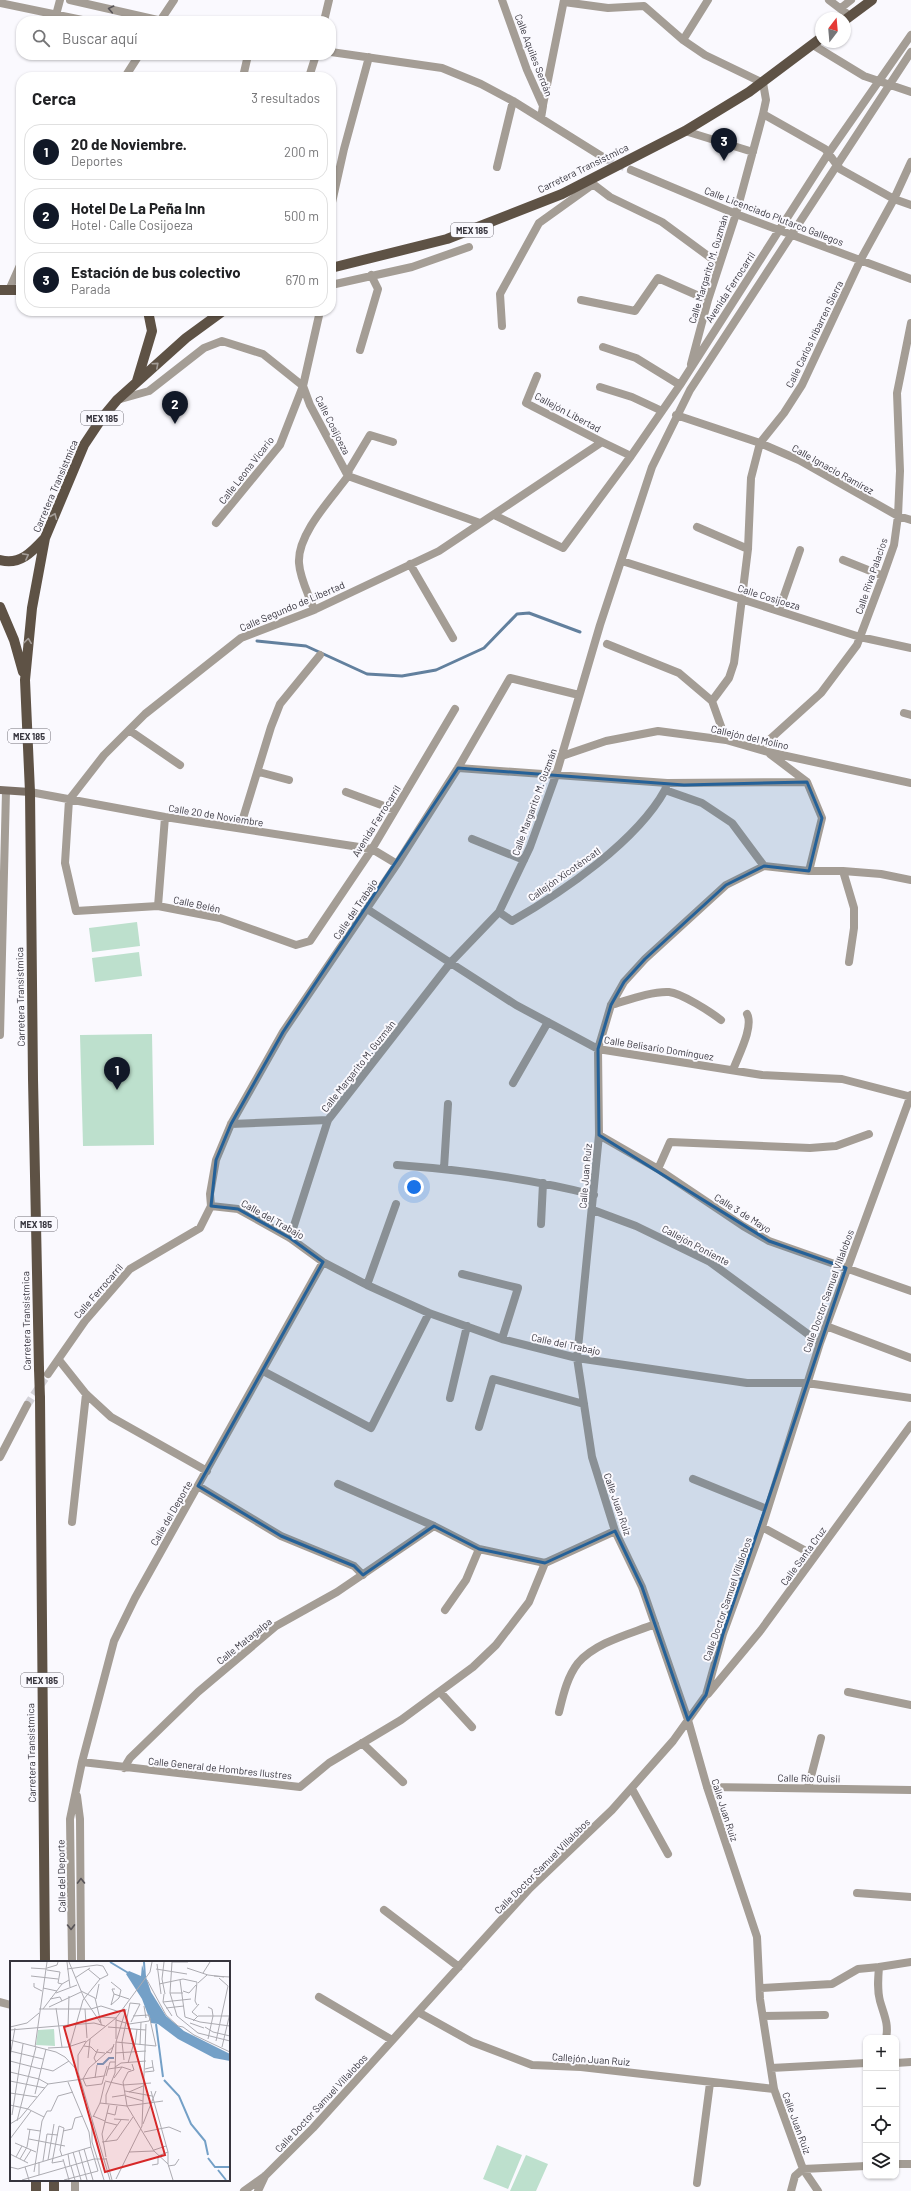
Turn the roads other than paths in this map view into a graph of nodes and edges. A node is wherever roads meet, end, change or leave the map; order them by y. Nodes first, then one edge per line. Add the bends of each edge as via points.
1 (60, 0) edge
2 (70, 0) edge
3 (174, 0) edge
4 (329, 0) edge
5 (502, 0) edge
6 (708, 0) edge
7 (830, 0) edge
8 (851, 0) edge
9 (872, 0) edge
10 (564, 1) edge
11 (0, 3) edge
12 (841, 8) junction
13 (844, 12) edge
14 (56, 15) junction
15 (61, 16) edge
16 (139, 16) edge
17 (164, 16) edge
18 (325, 16) edge
19 (851, 16) edge
20 (911, 35) edge
21 (683, 40) junction
22 (815, 44) edge
23 (825, 48) edge
24 (911, 52) edge
25 (336, 53) edge
26 (369, 56) junction
27 (136, 60) edge
28 (247, 60) edge
29 (314, 60) edge
30 (129, 72) edge
31 (244, 72) edge
32 (311, 72) edge
33 (879, 80) junction
34 (763, 83) junction
35 (890, 84) junction
36 (911, 92) edge
37 (513, 101) junction
38 (543, 106) junction
39 (763, 114) junction
40 (541, 118) junction
41 (685, 131) junction
42 (752, 152) junction
43 (828, 154) junction
44 (606, 159) tunnel mouth
45 (911, 162) edge
46 (837, 165) junction
47 (497, 167) dead end
48 (631, 170) tunnel mouth
49 (590, 182) junction
50 (336, 183) edge
51 (894, 199) junction
52 (911, 206) edge
53 (736, 214) junction
54 (780, 229) junction
55 (794, 234) junction
56 (470, 247) dead end
57 (861, 259) junction
58 (719, 264) junction
59 (336, 267) edge
60 (16, 271) edge
61 (371, 275) junction
62 (911, 279) edge
63 (336, 284) edge
64 (5, 290) edge
65 (16, 290) edge
66 (581, 300) dead end
67 (708, 300) junction
68 (149, 316) edge
69 (216, 316) edge
70 (319, 316) edge
71 (911, 323) edge
72 (502, 326) dead end
73 (603, 347) dead end
74 (360, 350) dead end
75 (690, 368) junction
76 (537, 376) dead end
77 (137, 381) junction
78 (680, 385) junction
79 (303, 386) junction
80 (600, 387) dead end
81 (118, 400) junction
82 (662, 411) junction
83 (676, 415) junction
84 (393, 442) dead end
85 (602, 442) junction
86 (760, 443) junction
87 (631, 456) junction
88 (348, 476) junction
89 (494, 515) junction
90 (898, 516) junction
91 (911, 520) edge
92 (216, 523) dead end
93 (480, 523) junction
94 (697, 527) dead end
95 (45, 538) junction
96 (748, 549) junction
97 (800, 550) dead end
98 (0, 560) edge
99 (843, 560) dead end
100 (622, 561) junction
101 (410, 564) junction
102 (883, 576) junction
103 (741, 599) junction
104 (0, 607) edge
105 (314, 610) junction
106 (779, 610) junction
107 (860, 636) junction
108 (453, 638) dead end
109 (606, 644) dead end
110 (911, 648) edge
111 (320, 655) dead end
112 (25, 680) junction
113 (579, 695) junction
114 (712, 701) junction
115 (455, 709) dead end
116 (129, 730) junction
117 (726, 740) junction
118 (758, 749) junction
119 (768, 752) junction
120 (562, 756) junction
121 (180, 765) dead end
122 (458, 768) junction
123 (258, 772) junction
124 (556, 776) junction
125 (289, 780) dead end
126 (807, 782) junction
127 (911, 783) edge
128 (666, 787) junction
129 (3, 790) edge
130 (30, 792) junction
131 (346, 792) dead end
132 (69, 800) junction
133 (395, 810) junction
134 (165, 817) junction
135 (240, 828) junction
136 (472, 839) dead end
137 (372, 849) junction
138 (524, 860) junction
139 (397, 864) junction
140 (764, 866) junction
141 (809, 871) junction
142 (843, 871) junction
143 (911, 880) edge
144 (158, 906) junction
145 (367, 909) junction
146 (499, 912) junction
147 (310, 941) joint
148 (452, 962) junction
149 (849, 962) dead end
150 (611, 1005) junction
151 (747, 1014) dead end
152 (721, 1020) dead end
153 (548, 1022) junction
154 (0, 1035) edge
155 (598, 1049) junction
156 (733, 1070) junction
157 (513, 1083) dead end
158 (911, 1096) edge
159 (448, 1104) dead end
160 (328, 1120) junction
161 (230, 1124) junction
162 (869, 1134) dead end
163 (599, 1135) junction
164 (396, 1165) dead end
165 (444, 1168) junction
166 (658, 1169) junction
167 (543, 1183) junction
168 (594, 1195) junction
169 (396, 1204) dead end
170 (211, 1206) junction
171 (593, 1210) junction
172 (541, 1224) dead end
173 (290, 1238) junction
174 (323, 1262) junction
175 (846, 1268) junction
176 (462, 1274) dead end
177 (367, 1286) junction
178 (911, 1291) edge
179 (429, 1313) junction
180 (466, 1326) junction
181 (826, 1326) junction
182 (502, 1339) junction
183 (820, 1342) junction
184 (577, 1358) junction
185 (911, 1358) edge
186 (59, 1360) junction
187 (44, 1371) junction
188 (263, 1371) junction
189 (807, 1383) junction
190 (86, 1394) junction
191 (450, 1398) dead end
192 (911, 1398) edge
193 (584, 1404) junction
194 (27, 1405) tunnel mouth
195 (911, 1425) edge
196 (479, 1427) dead end
197 (0, 1457) edge
198 (207, 1471) junction
199 (693, 1479) dead end
200 (338, 1484) dead end
201 (198, 1486) junction
202 (767, 1509) junction
203 (72, 1522) dead end
204 (434, 1526) junction
205 (762, 1527) junction
206 (615, 1531) junction
207 (479, 1549) junction
208 (815, 1556) junction
209 (545, 1563) junction
210 (363, 1575) junction
211 (445, 1610) dead end
212 (655, 1624) junction
213 (440, 1692) junction
214 (848, 1692) dead end
215 (706, 1695) junction
216 (911, 1705) edge
217 (559, 1712) dead end
218 (688, 1720) junction
219 (472, 1727) dead end
220 (821, 1738) dead end
221 (362, 1742) junction
222 (82, 1762) junction
223 (124, 1768) junction
224 (404, 1782) dead end
225 (707, 1787) junction
226 (808, 1788) junction
227 (632, 1789) junction
228 (911, 1790) edge
229 (77, 1791) junction
230 (668, 1854) dead end
231 (857, 1893) dead end
232 (911, 1897) edge
233 (384, 1910) dead end
234 (45, 1961) edge
235 (72, 1961) edge
236 (81, 1961) edge
237 (911, 1962) edge
238 (459, 1967) junction
239 (879, 1967) junction
240 (760, 1988) junction
241 (319, 1997) dead end
242 (0, 2002) edge
243 (10, 2005) edge
244 (418, 2012) junction
245 (825, 2014) dead end
246 (763, 2016) junction
247 (886, 2035) edge
248 (392, 2040) junction
249 (911, 2062) edge
250 (863, 2063) edge
251 (899, 2063) edge
252 (771, 2068) junction
253 (710, 2083) junction
254 (774, 2089) junction
255 (899, 2164) edge
256 (911, 2164) edge
257 (863, 2166) edge
258 (803, 2169) junction
259 (265, 2176) junction
260 (698, 2183) dead end
261 (244, 2191) edge
262 (258, 2191) edge
263 (791, 2191) edge
264 (818, 2191) edge

1 - 14 street
16 -> 2 street
3 - 17 street
4 - 18 street
5 - 38 street, Calle Aquiles Serdán
6 - 21 street
7 - 12 street
8 - 12 street
9 - 19 main road
10 - 21 street via 608,8 644,6
10 - 38 street
11 - 14 street
12 - 13 street
14 - 15 street
20 - 33 street, Avenida Ferrocarril
21 - 34 street via 706,55
22 - 34 main road, Carretera Transistmica / MEX 185
23 - 33 street via 864,76
24 - 35 street, Calle Margarito M. Guzmán
25 - 26 street
26 - 37 street via 442,68
26 - 50 street
27 - 30 street
28 - 31 street
29 - 32 street
33 - 35 street
33 - 43 street, Avenida Ferrocarril
34 - 39 street, Calle Margarito M. Guzmán via 766,100
34 - 41 main road, Carretera Transistmica / MEX 185
35 - 36 street
35 - 46 street, Calle Margarito M. Guzmán
37 - 40 street
37 - 47 street
38 - 40 street, Calle Aquiles Serdán
39 - 42 street, Calle Margarito M. Guzmán
39 - 43 street via 825,149
40 - 44 street
41 - 42 street
41 - 49 main road, Carretera Transistmica / MEX 185
42 - 53 street, Calle Margarito M. Guzmán
43 - 46 street
43 - 54 street, Avenida Ferrocarril
45 - 51 street, Calle Carlos Iribarren Sierra
46 - 51 street
46 - 55 street, Calle Margarito M. Guzmán
48 - 53 street, Calle Licenciado Plutarco Gallegos
49 - 58 street via 610,197 662,222
49 - 59 main road, Carretera Transistmica / MEX 185 via 447,239
49 - 72 street via 539,222 500,294
51 - 52 street
51 - 57 street, Calle Carlos Iribarren Sierra
53 - 54 street, Calle Licenciado Plutarco Gallegos
53 - 58 street, Calle Margarito M. Guzmán
54 - 55 street, Calle Licenciado Plutarco Gallegos
54 - 75 street, Avenida Ferrocarril
55 - 57 street, Calle Licenciado Plutarco Gallegos
55 - 83 street, Calle Margarito M. Guzmán
56 - 61 street via 412,268
57 - 62 street, Calle Licenciado Plutarco Gallegos
57 - 86 street, Calle Carlos Iribarren Sierra via 802,385
58 - 67 street, Calle Margarito M. Guzmán
60 - 64 street
61 - 63 street
61 - 74 street via 378,289
64 - 65 main road
66 - 67 street via 635,311 658,278
67 - 75 street, Calle Margarito M. Guzmán
68 - 77 main road via 152,331
77 -> 69 main road, Carretera Transistmica / MEX 185 via 186,338
70 - 79 street, Calle Leona Vicario
71 - 90 street, Calle Riva Palacios via 897,393 900,471
73 - 78 street via 636,358
75 - 78 street, Avenida Ferrocarril
76 - 85 street, Callejón Libertad via 526,403
77 - 81 main road, Carretera Transistmica / MEX 185
78 - 82 street, Avenida Ferrocarril
79 - 81 street via 263,354 222,341 204,348 149,391
79 - 88 street, Calle Cosijoeza via 310,405
79 - 92 street, Calle Leona Vicario via 280,445
80 - 82 street via 632,397
95 -> 81 main road, Carretera Transistmica / MEX 185 via 84,445
82 - 87 street, Avenida Ferrocarril
83 - 86 street, Calle Ignacio Ramírez
83 - 100 street, Calle Margarito M. Guzmán via 652,467
84 - 88 street via 370,435
85 - 87 street
85 - 89 street, Calle Segundo de Libertad
86 - 90 street, Calle Ignacio Ramírez via 799,460
86 - 96 street, Calle Carlos Iribarren Sierra via 751,478
87 - 89 street, Avenida Ferrocarril via 563,548
88 - 93 street
88 - 105 street via 315,519 300,550 301,574
89 - 93 street, Calle Segundo de Libertad
90 - 91 street, Calle Ignacio Ramírez
90 - 102 street, Calle Riva Palacios via 894,545
93 - 101 street, Calle Segundo de Libertad via 439,551
94 - 96 street
98 -> 95 main road via 18,560 29,556
112 -> 95 main road, Carretera Transistmica / MEX 185 via 32,608
96 - 103 street, Calle Carlos Iribarren Sierra
97 - 106 street
99 - 102 street
100 - 103 street, Calle Cosijoeza
100 - 113 street, Calle Margarito M. Guzmán
101 - 105 street, Calle Segundo de Libertad
101 - 108 street
102 - 107 street, Calle Riva Palacios
103 - 106 street, Calle Cosijoeza
103 - 114 street, Calle Carlos Iribarren Sierra via 734,663 729,678
104 - 112 main road, Carretera Transistmica / MEX 185 via 14,640
105 - 116 street, Calle Segundo de Libertad via 241,638 145,714
106 - 107 street, Calle Cosijoeza
107 - 110 street, Calle Cosijoeza
107 - 118 street, Calle Riva Palacios via 857,645 820,693
109 - 114 street via 679,673
111 - 123 street via 280,704
112 - 130 main road, Carretera Transistmica / MEX 185
113 - 120 street, Calle Margarito M. Guzmán
113 - 122 street, Calle del Trabajo via 510,678
114 - 117 street
115 - 133 street, Avenida Ferrocarril
116 - 121 street
116 - 132 street, Calle Segundo de Libertad via 104,756
117 - 118 street, Callejón del Molino
117 - 120 street, Callejón del Molino via 658,731 606,741
118 - 119 street, Callejón del Molino
119 - 126 street
119 - 127 street, Callejón del Molino
120 - 124 street, Calle Margarito M. Guzmán
122 - 124 street
122 - 139 street, Calle del Trabajo
123 - 125 street
123 - 135 street
124 - 128 street
124 - 138 street, Calle Margarito M. Guzmán
126 - 128 street
126 - 141 street via 822,818
128 - 140 street via 702,803 732,823
128 - 146 street, Callejón Xicoténcatl via 650,812 606,856 512,921
129 - 130 street
129 - 154 street
130 - 132 street, Calle 20 de Noviembre
130 - 187 main road, Carretera Transistmica / MEX 185 via 33,1079
131 - 133 street
132 - 134 street, Calle 20 de Noviembre
132 - 144 street, Calle Belén via 66,863 76,911
133 - 137 street, Avenida Ferrocarril
134 - 135 street, Calle 20 de Noviembre
134 - 144 street
135 - 137 street, Calle 20 de Noviembre
136 - 138 street
137 - 139 street, Calle 20 de Noviembre
137 - 147 street, Avenida Ferrocarril
138 - 146 street, Calle Margarito M. Guzmán
139 - 145 street, Calle del Trabajo
140 - 141 street
140 - 150 street, Calle Juan Ruiz via 726,885 704,904 645,959 624,982
141 - 142 street
142 - 143 street via 881,874
142 - 149 street via 854,908
144 - 147 street, Calle Belén via 220,918 296,945
145 - 148 street, Calle Belisario Domínguez
145 - 161 street, Calle del Trabajo via 283,1032
146 - 148 street, Calle Margarito M. Guzmán
148 - 153 street, Calle Belisario Domínguez via 516,1005
148 - 160 street, Calle Margarito M. Guzmán
150 - 152 street via 636,997 670,992 706,1009
150 - 155 street, Calle Juan Ruiz
151 - 156 street via 750,1019 749,1030
153 - 155 street, Calle Belisario Domínguez
153 - 157 street
155 - 156 street, Calle Belisario Domínguez
155 - 163 street, Calle Juan Ruiz
156 - 158 street, Calle Belisario Domínguez via 762,1075 842,1080
158 - 175 street, Calle Doctor Samuel Villalobos
159 - 165 street
160 - 161 street
160 - 173 street, Calle Margarito M. Guzmán
161 - 170 street, Calle del Trabajo via 216,1160 210,1194
162 - 166 street via 836,1146 810,1148 670,1142
163 - 166 street, Calle 3 de Mayo
163 - 168 street, Calle Juan Ruiz
164 - 165 street
165 - 167 street
166 - 175 street, Calle 3 de Mayo via 742,1226 769,1241
167 - 168 street
167 - 172 street
168 - 171 street, Calle Juan Ruiz
169 - 177 street
170 - 173 street, Calle del Trabajo via 238,1209
170 - 186 street, Calle Ferrocarril via 200,1228 130,1269 85,1321
171 - 183 street, Callejón Poniente via 636,1226 710,1262
171 - 184 street, Calle Juan Ruiz
173 - 174 street, Calle del Trabajo
174 - 177 street, Calle del Trabajo
174 - 188 street, Calle del Deporte
175 - 178 street, Calle 3 de Mayo
175 - 181 street, Calle Doctor Samuel Villalobos
176 - 182 street via 518,1288
177 - 179 street, Calle del Trabajo
179 - 180 street, Calle del Trabajo
179 - 188 street via 371,1428
180 - 182 street, Calle del Trabajo
180 - 191 street
181 - 183 street, Calle Doctor Samuel Villalobos
181 - 185 street
182 - 184 street, Calle del Trabajo
183 - 189 street, Calle Doctor Samuel Villalobos
184 - 189 street, Calle del Trabajo via 747,1383
184 - 193 street, Calle Juan Ruiz
186 - 187 street, Calle Ferrocarril
186 - 190 street
187 - 234 main road, Carretera Transistmica / MEX 185, bridge via 40,1398
188 - 198 street, Calle del Deporte
189 - 192 street, Calle del Trabajo
189 - 202 street, Calle Doctor Samuel Villalobos
190 - 198 street via 111,1417
190 - 203 street
193 - 196 street via 493,1379
193 - 206 street, Calle Juan Ruiz via 592,1457
194 - 197 street
195 - 208 street, Calle Santa Cruz
198 - 201 street, Calle del Deporte
199 - 202 street
200 - 204 street
201 - 210 street via 281,1536 354,1566
201 - 222 street, Calle del Deporte via 135,1598 114,1641
202 - 205 street, Calle Doctor Samuel Villalobos
204 - 207 street
204 - 210 street, Calle Matagalpa
205 - 208 street
205 - 215 street, Calle Doctor Samuel Villalobos via 723,1634
206 - 209 street
206 - 212 street, Calle Juan Ruiz via 642,1587
207 - 209 street
207 - 211 street via 466,1580
208 - 215 street, Calle Santa Cruz via 761,1630
209 - 213 street, Calle General de Hombres Ilustres via 528,1602 496,1645 473,1667
210 - 223 street, Calle Matagalpa via 276,1626 198,1692 130,1758
212 - 217 street via 595,1649 578,1664 566,1685
212 - 218 street, Calle Juan Ruiz
213 - 219 street
213 - 221 street, Calle General de Hombres Ilustres via 401,1720
214 - 216 street
215 - 218 street, Calle Doctor Samuel Villalobos
218 - 225 street, Calle Juan Ruiz
218 - 227 street, Calle Doctor Samuel Villalobos
220 - 226 street
221 - 223 street, Calle General de Hombres Ilustres via 329,1763 300,1787
221 - 224 street
222 - 223 street, Calle General de Hombres Ilustres
222 - 229 street, Calle del Deporte
225 - 226 street, Calle Río Guisii
225 - 240 street, Calle Juan Ruiz via 757,1937
226 - 228 street, Calle Río Guisii
227 - 230 street
227 - 238 street, Calle Doctor Samuel Villalobos via 530,1888
229 -> 235 street, Calle del Deporte via 70,1819
236 -> 229 street, Calle del Deporte via 80,1819
231 - 232 street
233 - 238 street
237 - 239 street
238 - 244 street, Calle Doctor Samuel Villalobos
239 - 240 street via 858,1969 832,1984
239 - 247 street via 878,1985 880,2002 887,2020
240 - 246 street, Calle Juan Ruiz
241 - 248 street
242 - 243 street
244 - 248 street, Calle Doctor Samuel Villalobos
244 - 253 street, Callejón Juan Ruiz via 472,2042 532,2065 597,2069
245 - 246 street
246 - 252 street, Calle Juan Ruiz
248 - 259 street, Calle Doctor Samuel Villalobos via 313,2128
249 - 251 street
250 - 252 street
252 - 254 street, Calle Juan Ruiz
253 - 254 street, Callejón Juan Ruiz
253 - 260 street
254 - 258 street, Calle Juan Ruiz
255 - 256 street
257 - 258 street
258 - 263 street via 795,2176
258 - 264 street, Calle Juan Ruiz
259 - 261 street, Calle Doctor Samuel Villalobos
259 - 262 street, Calle Doctor Samuel Villalobos

